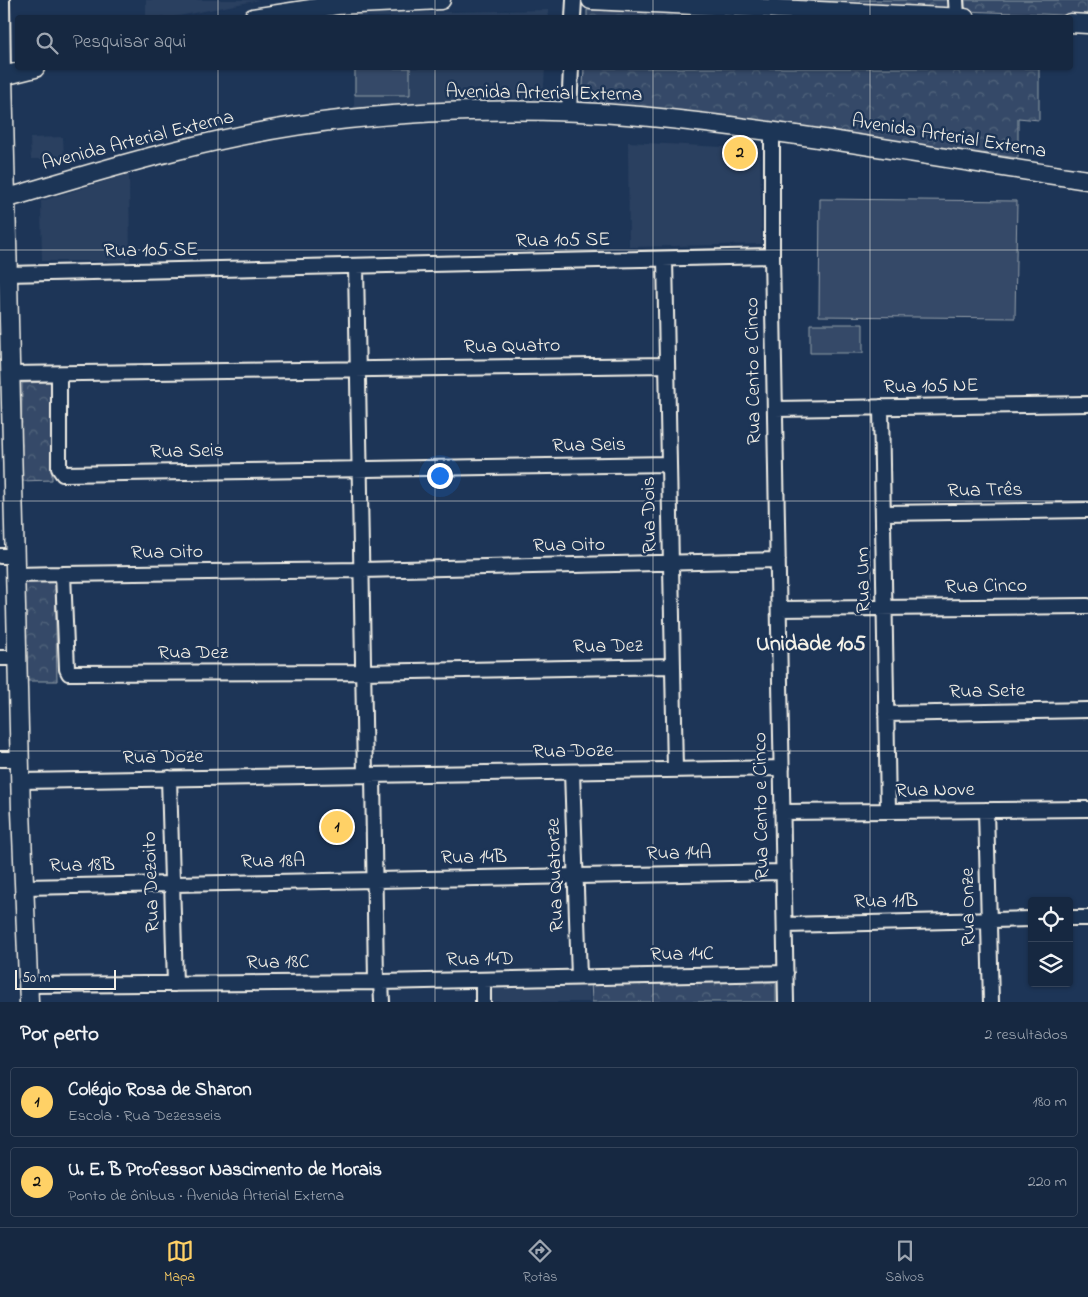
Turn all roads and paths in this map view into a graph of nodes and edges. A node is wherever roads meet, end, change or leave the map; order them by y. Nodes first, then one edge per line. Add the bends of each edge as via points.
1 (441, 0) edge
2 (574, 0) edge
3 (592, 0) edge
4 (956, 0) edge
5 (663, 1) edge
6 (770, 3) edge
7 (2, 8) edge
8 (274, 15) edge
9 (573, 15) edge
10 (929, 15) edge
11 (956, 15) edge
12 (1073, 23) edge
13 (1088, 24) edge
14 (27, 70) edge
15 (571, 70) edge
16 (2, 76) edge
17 (569, 112) junction
18 (772, 132) junction
19 (1088, 180) edge
20 (2, 199) edge
21 (772, 256) junction
22 (665, 258) junction
23 (356, 266) junction
24 (7, 274) junction
25 (4, 348) edge
26 (667, 365) junction
27 (358, 369) junction
28 (10, 374) junction
29 (59, 374) junction
30 (1088, 404) edge
31 (881, 408) junction
32 (775, 409) junction
33 (6, 455) edge
34 (669, 464) junction
35 (360, 469) junction
36 (1088, 510) edge
37 (883, 513) junction
38 (7, 556) edge
39 (778, 560) junction
40 (671, 564) junction
41 (362, 570) junction
42 (63, 574) junction
43 (15, 575) junction
44 (1088, 606) edge
45 (885, 608) junction
46 (779, 609) junction
47 (9, 658) edge
48 (673, 666) junction
49 (363, 672) junction
50 (1088, 710) edge
51 (886, 714) junction
52 (0, 759) edge
53 (20, 759) junction
54 (782, 768) junction
55 (675, 770) junction
56 (572, 772) junction
57 (369, 775) junction
58 (169, 778) junction
59 (21, 781) junction
60 (1088, 809) edge
61 (986, 810) junction
62 (888, 811) junction
63 (782, 812) junction
64 (784, 872) junction
65 (576, 876) junction
66 (374, 880) junction
67 (172, 884) junction
68 (24, 887) junction
69 (1073, 918) edge
70 (1088, 918) edge
71 (1028, 919) edge
72 (989, 920) junction
73 (784, 925) junction
74 (786, 973) junction
75 (579, 978) junction
76 (483, 980) junction
77 (379, 982) junction
78 (175, 984) junction
79 (29, 994) edge
80 (382, 1002) edge
81 (483, 1002) edge
82 (786, 1002) edge
83 (991, 1002) edge

1 - 8 main road via 337,6
2 - 9 street
3 - 5 main road
4 - 11 street
5 - 6 main road
6 - 10 main road
7 - 16 street
12 - 13 main road
14 - 16 main road
15 - 17 street
16 - 20 main road
17 - 18 main road, Avenida Arterial Externa via 637,116
17 - 20 main road, Avenida Arterial Externa via 418,114 285,128 114,166
18 - 19 main road, Avenida Arterial Externa
18 - 21 street, Rua Cento e Cinco
20 - 24 main road
21 - 22 street, Rua 105 SE
21 - 32 street, Rua Cento e Cinco
22 - 23 street, Rua 105 SE
22 - 26 street, Rua Dois
23 - 24 street, Rua 105 SE
23 - 27 street
24 - 25 main road
25 - 28 main road
26 - 27 street, Rua Quatro
26 - 34 street, Rua Dois
27 - 29 street, Rua Quatro
27 - 35 street
28 - 29 street, Rua Quatro
28 - 33 main road
29 - 35 street, Rua Seis via 59,468 63,474
30 - 31 street, Rua 105 NE
31 - 32 street, Rua 105 NE
31 - 37 street, Rua Um
32 - 39 street, Rua Cento e Cinco
33 - 38 main road
34 - 35 street, Rua Seis
34 - 40 street, Rua Dois
35 - 41 street
36 - 37 street, Rua Três
37 - 45 street, Rua Um
38 - 43 main road
39 - 40 street, Rua Oito
39 - 46 street, Rua Cento e Cinco
40 - 41 street, Rua Oito
40 - 48 street, Rua Dois
41 - 42 street, Rua Oito
41 - 49 street
42 - 43 street, Rua Oito
42 - 49 street, Rua Dez via 64,628 67,670 70,673
43 - 47 main road
44 - 45 street, Rua Cinco
45 - 46 street
45 - 51 street, Rua Um
46 - 54 street, Rua Cento e Cinco
47 - 53 main road
48 - 49 street, Rua Dez
48 - 55 street, Rua Dois
49 - 57 street
50 - 51 street, Rua Sete
51 - 62 street, Rua Um
52 - 53 street
53 - 59 main road
54 - 55 street, Rua Doze
54 - 63 street, Rua Cento e Cinco
55 - 56 street, Rua Doze
56 - 57 street, Rua Doze
56 - 65 street, Rua Quatorze
57 - 58 street, Rua Doze
57 - 66 street
58 - 59 street, Rua Doze
58 - 67 street, Rua Dezoito
59 - 68 main road
60 - 61 street, Rua Nove
61 - 62 street, Rua Nove
61 - 72 street, Rua Onze
62 - 63 street, Rua Nove
63 - 64 street, Rua Cento e Cinco
64 - 65 street, Rua 14A
64 - 73 street, Rua Cento e Cinco
65 - 66 street, Rua 14B
65 - 75 street, Rua Quatorze
66 - 67 street, Rua 18A
66 - 77 street
67 - 68 street, Rua 18B
67 - 78 street, Rua Dezoito
68 - 79 main road
69 - 70 street
71 - 72 street, Rua 11B
72 - 73 street, Rua 11B
72 - 83 street, Rua Onze
73 - 74 street, Rua Cento e Cinco
74 - 75 street, Rua 14C
74 - 82 street, Rua Cento e Cinco
75 - 76 street, Rua 14D
76 - 77 street, Rua 14D
76 - 81 street
77 - 78 street, Rua 18C
77 - 80 street
78 - 79 street, Rua 18C

